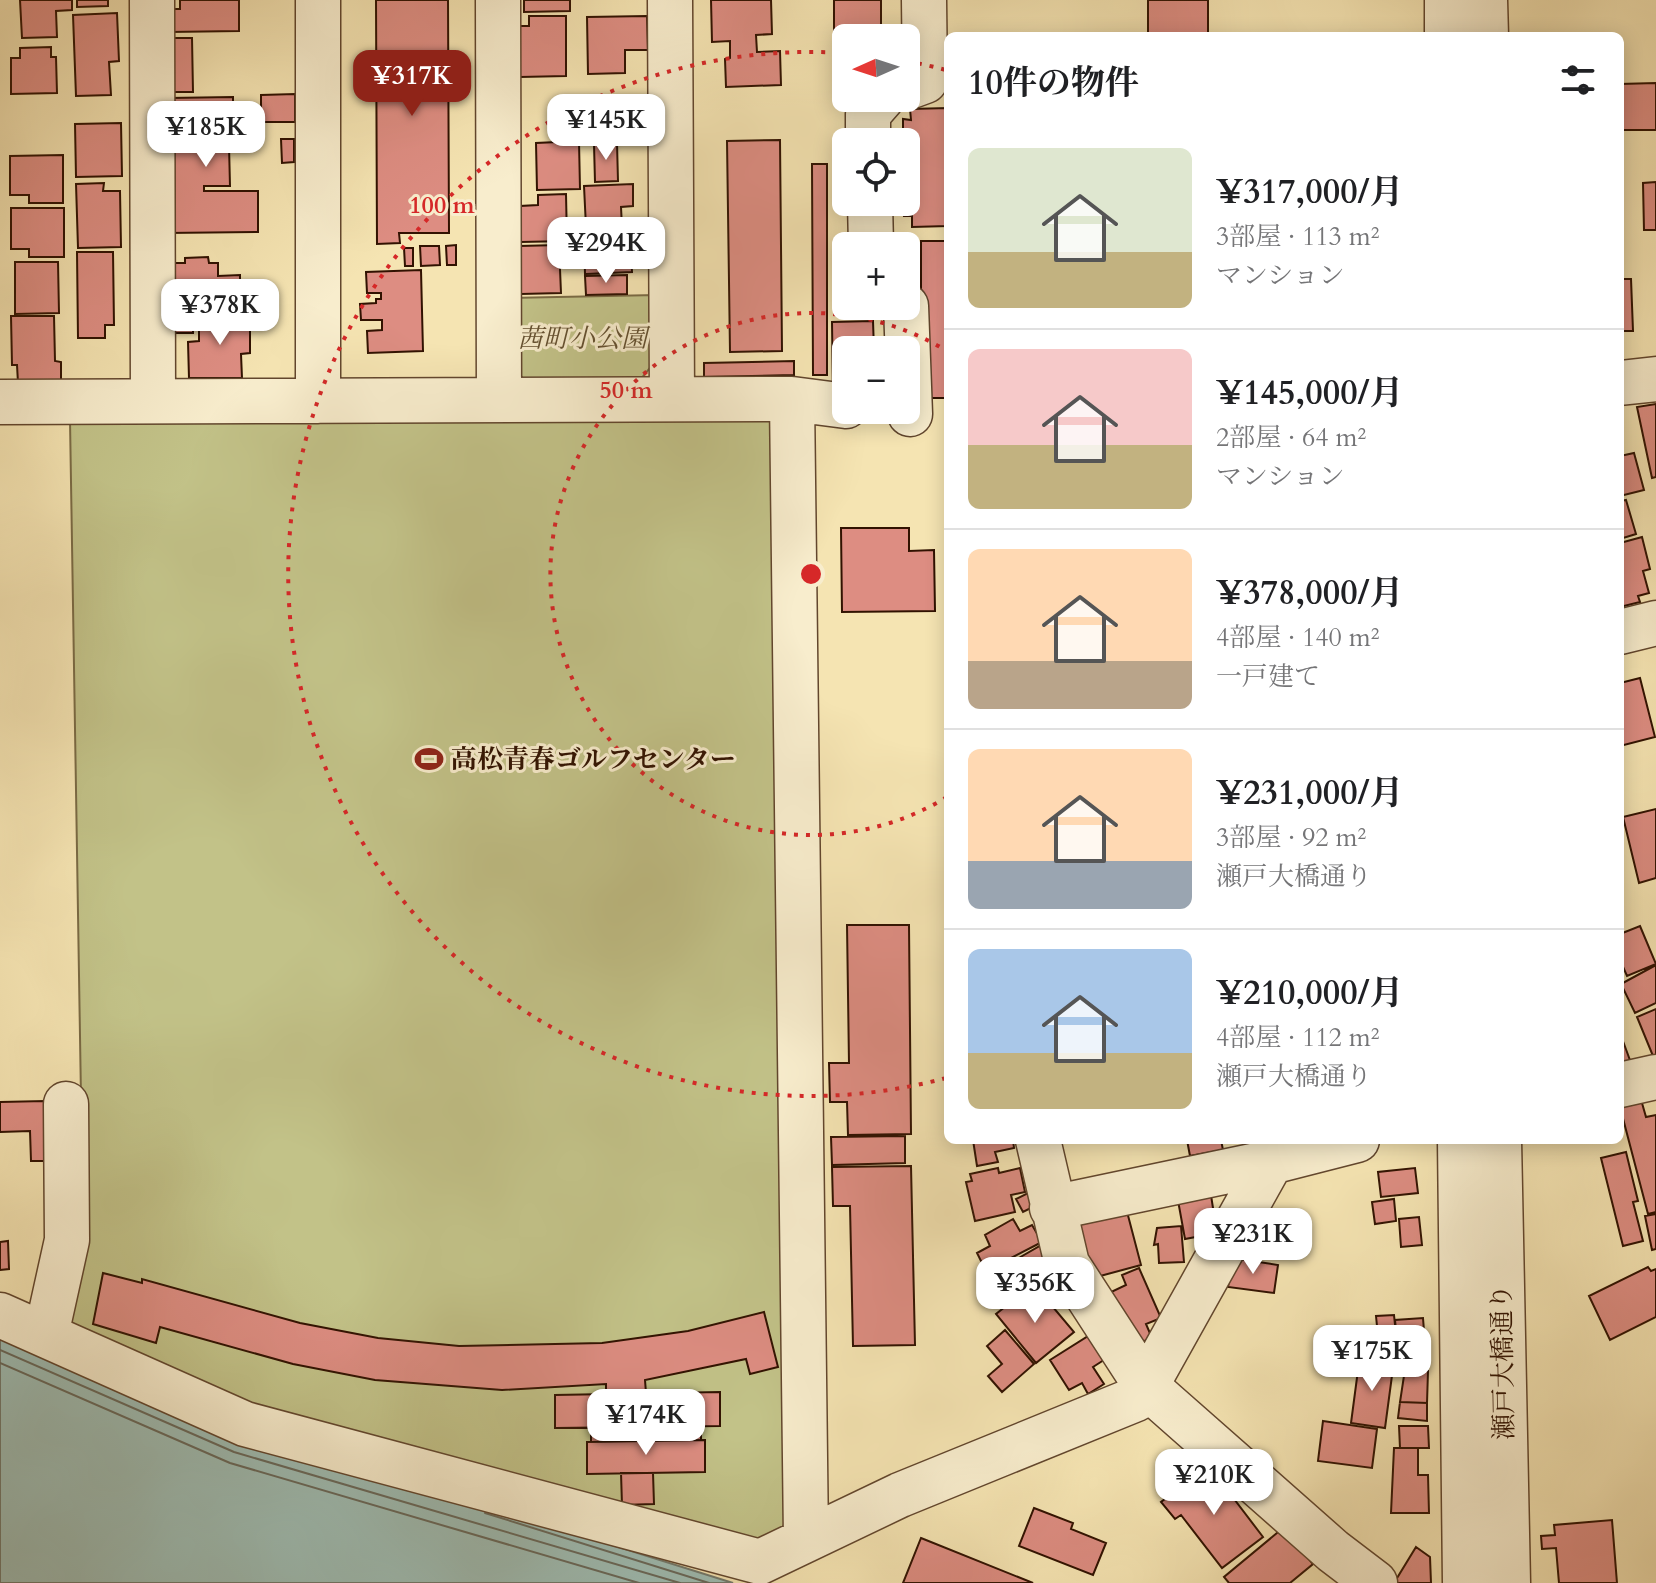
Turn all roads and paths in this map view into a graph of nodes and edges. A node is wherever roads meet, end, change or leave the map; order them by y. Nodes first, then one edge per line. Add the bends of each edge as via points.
1 (152, 0) edge
2 (318, 0) edge
3 (498, 0) edge
4 (670, 0) edge
5 (924, 0) edge
6 (1447, 0) edge
7 (1485, 0) edge
8 (1447, 32) edge
9 (1486, 32) edge
10 (920, 83) edge
11 (1656, 379) edge
12 (1624, 383) edge
13 (672, 398) junction
14 (792, 399) junction
15 (499, 400) junction
16 (153, 401) junction
17 (318, 401) junction
18 (0, 402) edge
19 (832, 404) edge
20 (1656, 623) edge
21 (1624, 631) edge
22 (1656, 1077) edge
23 (1624, 1084) edge
24 (66, 1104) dead end
25 (1039, 1144) edge
26 (1332, 1144) edge
27 (1460, 1144) edge
28 (1499, 1144) edge
29 (1257, 1156) edge
30 (1052, 1208) junction
31 (0, 1315) edge
32 (46, 1335) junction
33 (1146, 1386) junction
34 (806, 1540) junction
35 (1375, 1583) edge
36 (1465, 1583) edge
37 (1508, 1583) edge

1 - 16 street
2 - 17 street
3 - 15 street
4 - 13 street
5 - 10 street via 925,81
6 - 8 street
7 - 9 street
11 - 12 street
13 - 14 street
13 - 15 street
14 - 19 street
14 - 34 street
15 - 17 street
16 - 17 street
16 - 18 street
20 - 21 street
22 - 23 street
24 - 32 street via 67,1240
25 - 30 street
26 - 29 street
27 - 36 street, 瀬戸大橋通り
28 - 37 street, 瀬戸大橋通り
29 - 30 street
29 - 33 street
30 - 33 street via 1067,1264
31 - 32 street
32 - 34 street via 245,1424 760,1562
33 - 34 street via 1136,1399 900,1495
33 - 35 street

